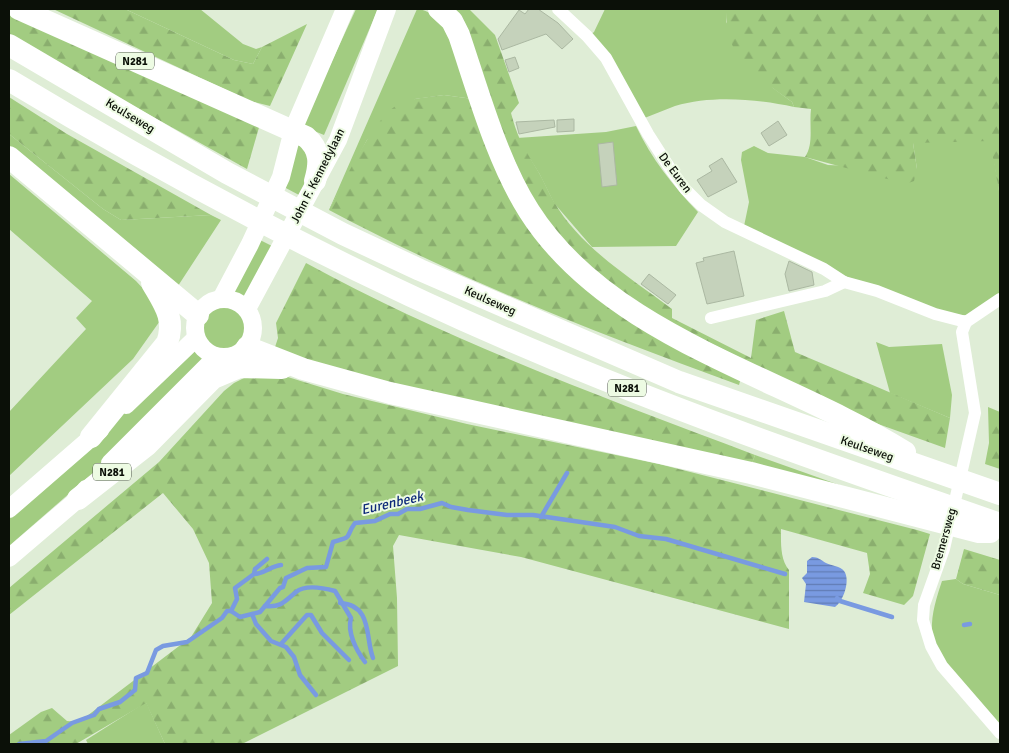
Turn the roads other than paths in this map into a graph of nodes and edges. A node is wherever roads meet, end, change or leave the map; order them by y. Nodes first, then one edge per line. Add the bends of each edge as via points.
1 (19, 9) edge
2 (345, 9) edge
3 (387, 9) edge
4 (439, 9) edge
5 (558, 9) edge
6 (9, 45) edge
7 (9, 80) edge
8 (292, 130) junction
9 (9, 158) edge
10 (316, 182) junction
11 (146, 271) junction
12 (844, 282) junction
13 (221, 299) junction
14 (1000, 299) edge
15 (247, 309) junction
16 (198, 315) junction
17 (711, 318) dead end
18 (966, 322) junction
19 (196, 338) junction
20 (247, 347) junction
21 (216, 357) junction
22 (303, 369) junction
23 (91, 438) junction
24 (940, 474) junction
25 (996, 493) edge
26 (78, 499) junction
27 (926, 508) junction
28 (9, 509) edge
29 (991, 526) edge
30 (9, 558) edge
31 (1000, 733) edge

1 - 8 highway, N281
2 - 8 street
3 - 10 street, John F. Kennedylaan via 338,140
4 - 24 highway, N281 via 452,21 459,35 502,156 528,210 562,255 582,274 618,302 692,345 865,428
5 - 12 street, De Euren via 606,58 648,134 685,189 725,222 824,269
6 - 24 highway, Keulseweg / N281 via 227,173 344,234 487,300 679,382
7 - 27 highway, N281 via 215,197 476,325
8 - 10 highway, N281 via 309,140 318,153
8 - 13 street via 281,177
9 - 11 highway
10 - 15 street, John F. Kennedylaan
11 - 16 highway
11 - 23 highway via 166,308 171,332 160,353
12 - 17 street via 825,291
12 - 18 street, De Euren
13 - 15 street via 232,300
13 - 16 street via 209,303
14 - 18 street
15 - 20 street via 254,329
16 - 19 street via 194,328
18 - 31 street, Bremersweg via 962,332 975,413 944,549 923,612 927,633 942,666
19 - 21 street via 204,350
19 - 23 street
20 - 21 street via 232,357
20 - 22 highway, N281
21 - 26 street
22 - 26 highway, N281 via 239,366 212,378 147,445
22 - 27 highway, N281 via 390,393
23 - 28 street
24 - 25 highway, Keulseweg / N281
26 - 30 street
27 - 29 highway, N281

